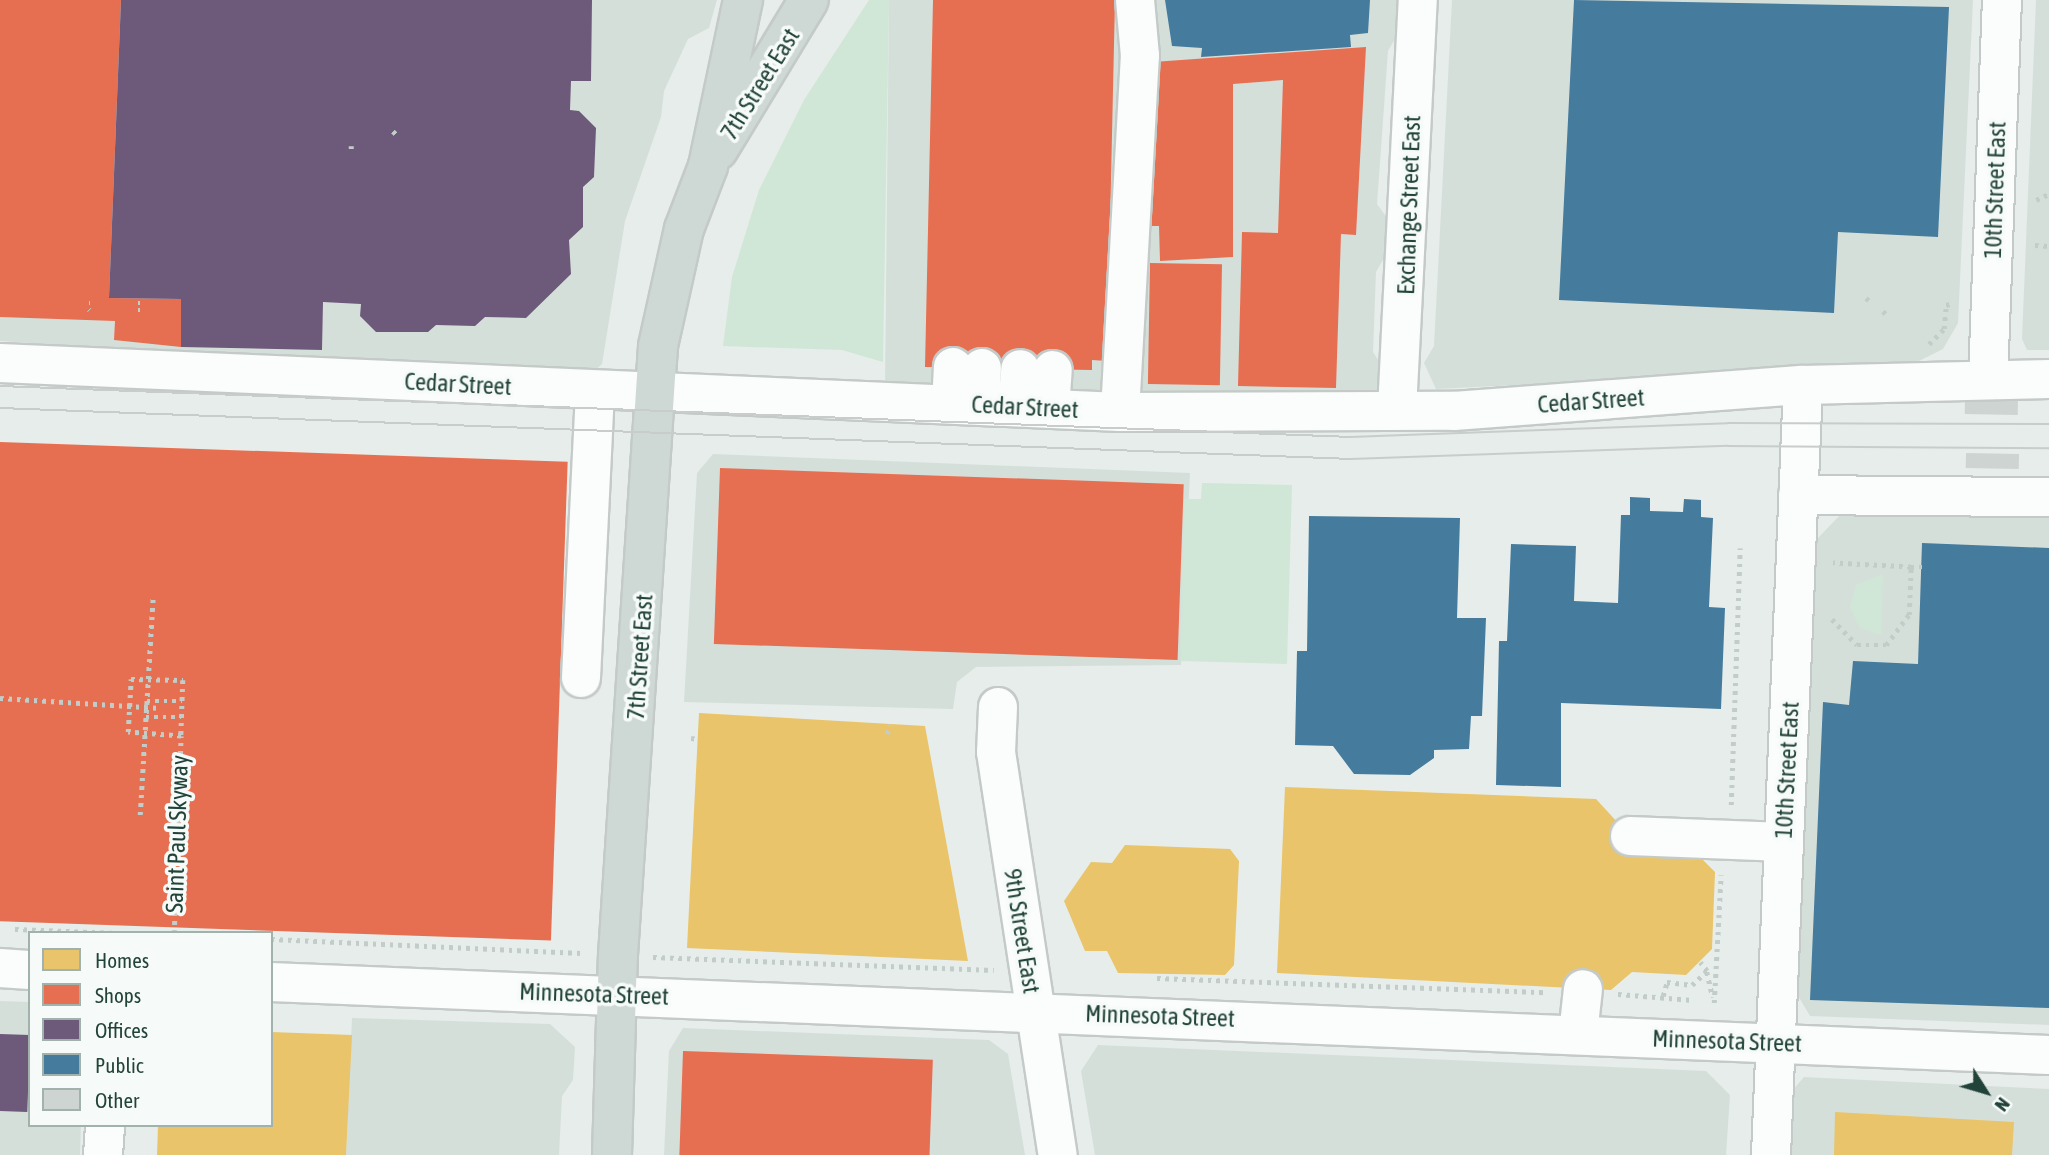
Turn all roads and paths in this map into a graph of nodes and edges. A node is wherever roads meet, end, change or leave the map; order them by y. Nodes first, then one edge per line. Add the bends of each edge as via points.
1 (743, 0) edge
2 (809, 0) edge
3 (1135, 0) edge
4 (1418, 0) edge
5 (2002, 0) edge
6 (708, 166) junction
7 (2049, 194) edge
8 (2036, 200) dead end
9 (2035, 245) dead end
10 (2049, 246) edge
11 (1866, 298) dead end
12 (1872, 303) dead end
13 (1946, 305) dead end
14 (1883, 312) dead end
15 (1888, 316) dead end
16 (1944, 329) dead end
17 (0, 363) edge
18 (1037, 369) dead end
19 (2049, 379) edge
20 (1988, 380) junction
21 (1802, 385) junction
22 (595, 390) junction
23 (655, 393) junction
24 (989, 393) junction
25 (1398, 410) junction
26 (1120, 412) junction
27 (1798, 495) junction
28 (2049, 497) edge
29 (1740, 548) dead end
30 (1832, 563) junction
31 (1821, 564) dead end
32 (1911, 566) junction
33 (1922, 567) dead end
34 (1831, 575) dead end
35 (153, 597) dead end
36 (1829, 609) dead end
37 (581, 678) dead end
38 (0, 698) edge
39 (147, 701) junction
40 (182, 701) junction
41 (130, 707) junction
42 (998, 707) dead end
43 (146, 708) junction
44 (157, 708) dead end
45 (146, 717) junction
46 (181, 717) junction
47 (890, 724) dead end
48 (887, 734) dead end
49 (181, 736) junction
50 (691, 738) dead end
51 (698, 739) dead end
52 (140, 815) dead end
53 (1630, 836) dead end
54 (1729, 840) junction
55 (1784, 842) junction
56 (9, 928) dead end
57 (74, 931) edge
58 (174, 931) edge
59 (1699, 962) dead end
60 (0, 968) edge
61 (28, 970) edge
62 (1707, 971) junction
63 (1142, 977) dead end
64 (273, 982) edge
65 (1583, 991) junction
66 (618, 995) junction
67 (1662, 996) junction
68 (1714, 1003) junction
69 (1034, 1010) junction
70 (1578, 1034) junction
71 (1775, 1042) junction
72 (2049, 1055) edge
73 (105, 1127) edge
74 (103, 1155) edge
75 (612, 1155) edge
76 (1058, 1155) edge
77 (1771, 1155) edge

1 - 6 main road, 7th Street East
2 - 6 main road, 7th Street East
3 - 26 street via 1140,56
4 - 25 street, Exchange Street East
5 - 20 street, 10th Street East
6 - 23 main road, 7th Street East via 666,302
7 - 8 path
9 - 10 path
11 - 12 path
13 - 16 path
14 - 15 path
17 - 22 street, Cedar Street
18 - 24 street
19 - 20 street, Cedar Street
20 - 21 street, Cedar Street
21 - 25 street, Cedar Street
21 - 27 street, 10th Street East
22 - 23 street, Cedar Street
22 - 37 street
23 - 24 street, Cedar Street
23 - 66 main road, 7th Street East
24 - 26 street, Cedar Street
25 - 26 street, Cedar Street
27 - 28 street
27 - 55 street, 10th Street East
29 - 54 path
30 - 31 path
30 - 32 path
30 - 34 path
32 - 33 path
32 - 36 path via 1909,615 1886,645 1847,639
35 - 39 path, Saint Paul Skyway
38 - 41 path
39 - 40 path
39 - 43 path, Saint Paul Skyway
40 - 41 path via 183,680 131,679
40 - 46 path, Saint Paul Skyway
41 - 43 path
41 - 49 path, Saint Paul Skyway via 128,733
42 - 69 street, 9th Street East via 996,752
43 - 44 path
43 - 45 path, Saint Paul Skyway
45 - 46 path
45 - 52 path, Saint Paul Skyway
46 - 49 path, Saint Paul Skyway
47 - 48 path
49 - 58 path, Saint Paul Skyway
50 - 51 path
53 - 54 street
54 - 55 street
54 - 68 path
55 - 71 street, 10th Street East
56 - 57 path
59 - 62 path
60 - 61 street
62 - 67 path via 1692,985 1667,982
62 - 68 path
63 - 65 path
64 - 66 street, Minnesota Street
65 - 67 path
65 - 70 street
66 - 69 street, Minnesota Street
66 - 75 main road, 7th Street East
67 - 68 path
69 - 70 street, Minnesota Street
69 - 76 street, 9th Street East
70 - 71 street, Minnesota Street
71 - 72 street, Minnesota Street
71 - 77 street, 10th Street East
73 - 74 street

